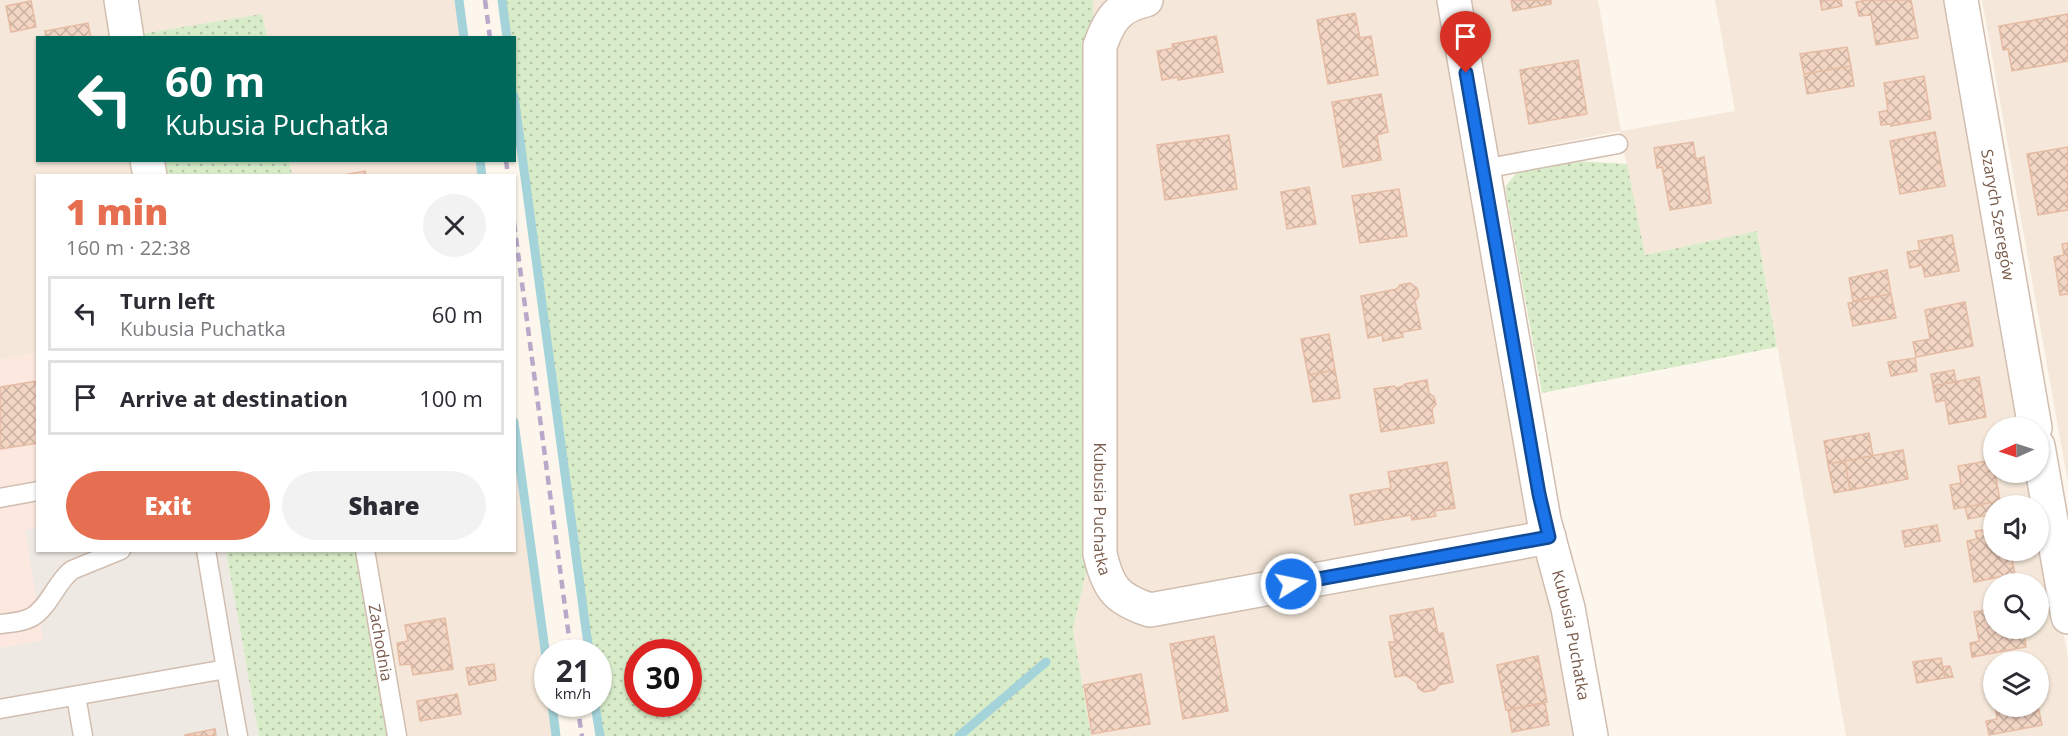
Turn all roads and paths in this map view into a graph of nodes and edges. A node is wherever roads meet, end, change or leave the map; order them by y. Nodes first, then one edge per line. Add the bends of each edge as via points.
1 (121, 0) edge
2 (1146, 0) edge
3 (1454, 0) edge
4 (1961, 0) edge
5 (127, 36) edge
6 (1618, 144) dead end
7 (1483, 169) junction
8 (2033, 417) edge
9 (2044, 483) edge
10 (36, 491) edge
11 (0, 498) edge
12 (1549, 537) junction
13 (116, 552) edge
14 (206, 552) edge
15 (365, 552) edge
16 (2068, 617) edge
17 (0, 624) edge
18 (226, 669) junction
19 (76, 696) junction
20 (0, 709) edge
21 (83, 736) edge
22 (238, 736) edge
23 (397, 736) edge
24 (1591, 736) edge

1 - 5 street
2 - 12 street, Kubusia Puchatka via 1120,10 1107,26 1100,46 1100,554 1105,576 1115,590 1128,603 1150,610
3 - 7 street, Kubusia Puchatka
4 - 8 street, Szarych Szeregów
6 - 7 lane
7 - 12 street, Kubusia Puchatka
9 - 16 street
10 - 11 lane
12 - 24 street, Kubusia Puchatka via 1568,608
13 - 17 lane via 65,575 32,617
14 - 18 lane
15 - 23 lane, Zachodnia
18 - 19 lane
18 - 22 lane
19 - 20 lane
19 - 21 lane

